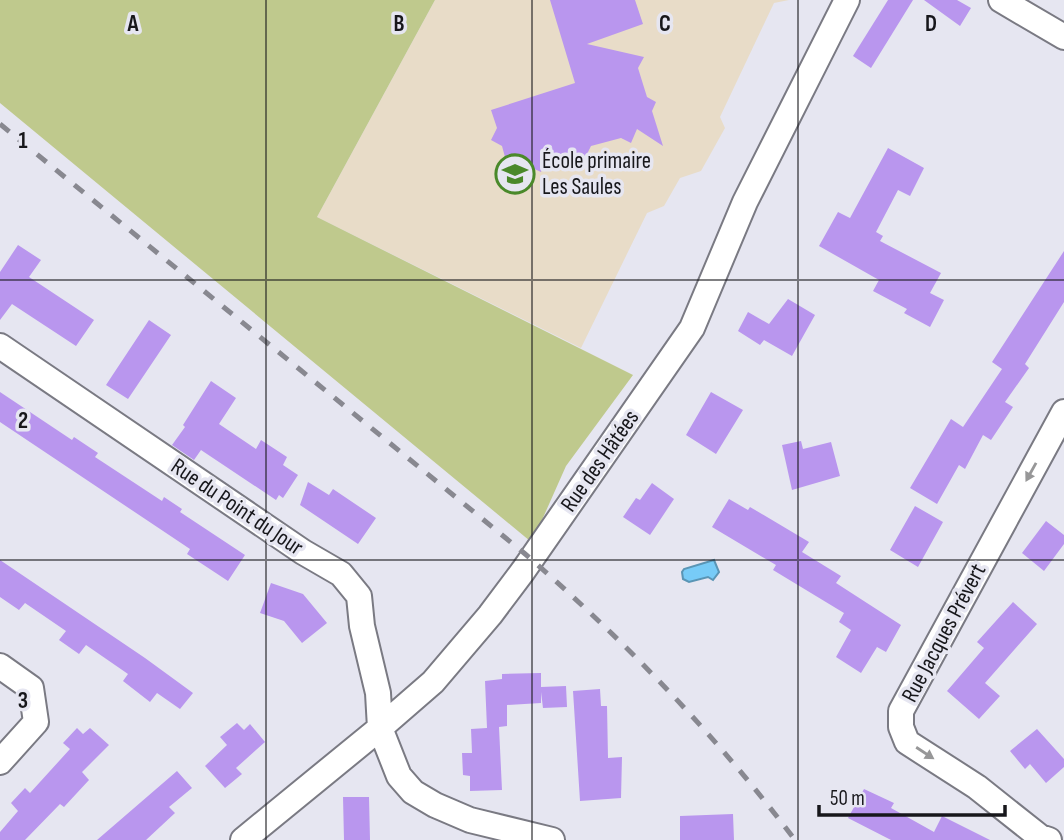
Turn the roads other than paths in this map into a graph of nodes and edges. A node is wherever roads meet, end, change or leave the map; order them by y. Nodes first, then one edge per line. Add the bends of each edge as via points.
1 (847, 0) edge
2 (1001, 0) edge
3 (1064, 37) edge
4 (0, 346) edge
5 (1064, 412) edge
6 (0, 666) edge
7 (380, 728) junction
8 (0, 762) edge
9 (243, 840) edge
10 (552, 840) edge
11 (1049, 840) edge

1 - 7 street, Rue des Hâtées via 745,202 703,304 679,348 490,615 433,682
2 - 3 street
4 - 7 street, Rue du Point du Jour via 341,574 359,596 378,693
5 -> 11 street, Rue Jacques Prévert via 901,711 907,742
6 - 8 street via 30,688 36,722
7 - 9 street, Rue des Hâtées
7 - 10 street, Rue du Point du Jour via 399,776 413,792 471,820

